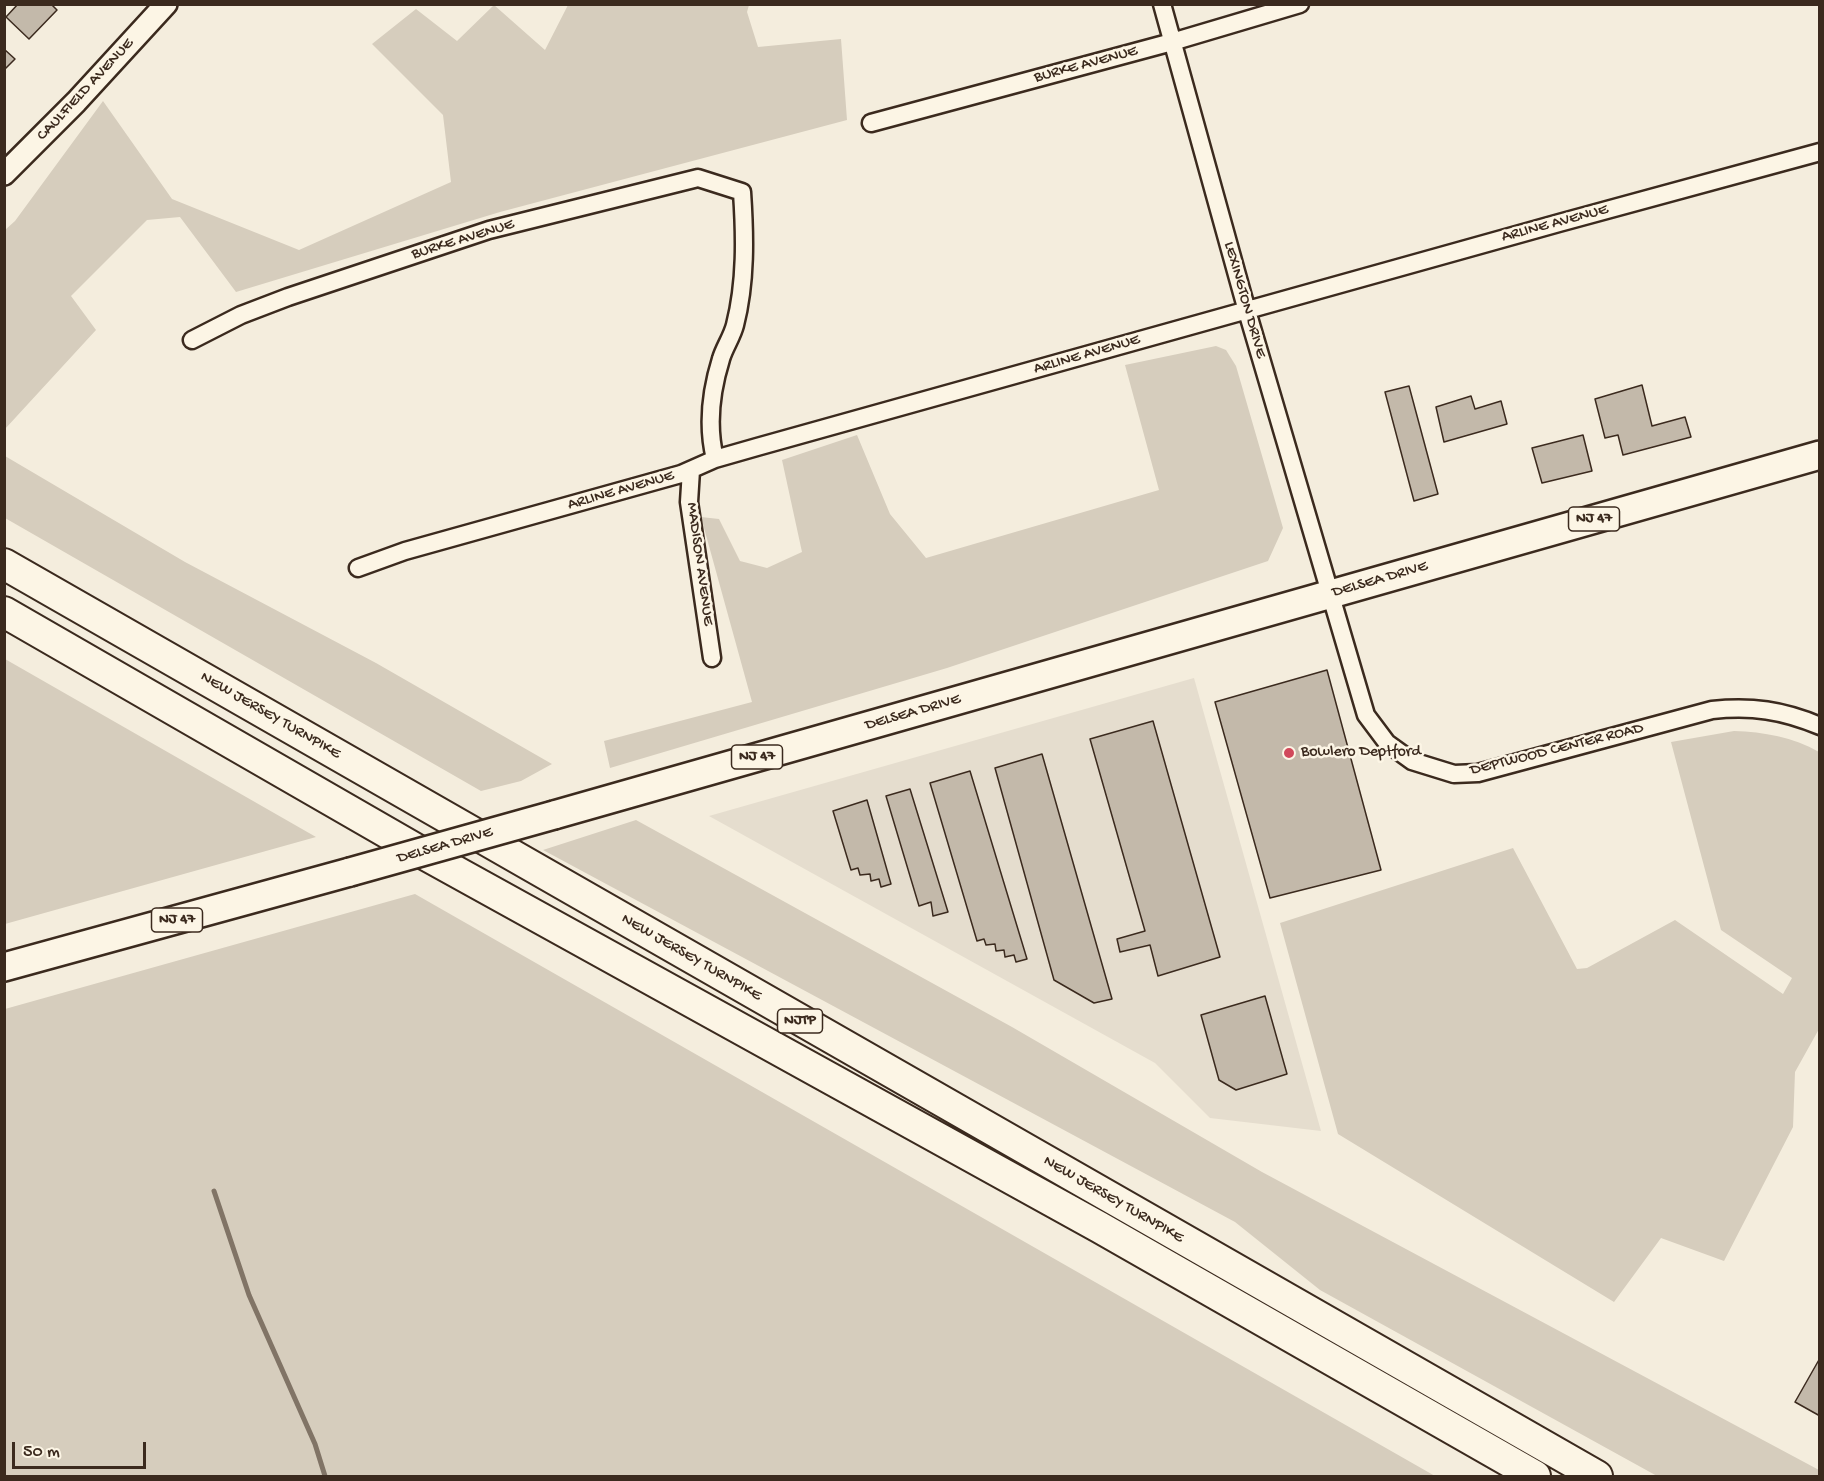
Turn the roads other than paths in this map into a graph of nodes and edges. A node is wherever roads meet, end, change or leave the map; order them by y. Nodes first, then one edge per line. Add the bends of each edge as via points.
1 (166, 4) edge
2 (1162, 4) edge
3 (1300, 4) edge
4 (1172, 42) junction
5 (871, 123) dead end
6 (1820, 152) edge
7 (4, 174) edge
8 (1247, 311) junction
9 (192, 340) dead end
10 (1820, 455) edge
11 (715, 459) junction
12 (691, 470) junction
13 (4, 564) edge
14 (358, 568) dead end
15 (1329, 594) junction
16 (4, 612) edge
17 (712, 658) dead end
18 (1820, 726) edge
19 (4, 967) edge
20 (1535, 1476) edge
21 (1597, 1476) edge

1 - 7 street, CAULFIELD AVENUE
2 - 4 street, LEXINGTON DRIVE
3 - 4 street, BURKE AVENUE
4 - 5 street, BURKE AVENUE
4 - 8 street, LEXINGTON DRIVE
6 - 8 street, ARLINE AVENUE
8 - 11 street, ARLINE AVENUE
8 - 15 street, LEXINGTON DRIVE
9 - 11 street, BURKE AVENUE via 288,297 489,230 698,178 742,192 742,276 735,326 721,358 713,394 711,444
10 - 15 main road, DELSEA DRIVE / NJ 47
11 - 12 street, ARLINE AVENUE
12 - 14 street, ARLINE AVENUE via 405,551
12 - 17 street, MADISON AVENUE via 689,502
13 - 21 highway, NEW JERSEY TURNPIKE / NJTP
15 - 18 street, DEPTWOOD CENTER ROAD via 1365,716 1387,743 1412,761 1454,774 1478,773 1712,710 1765,709
15 - 19 main road, DELSEA DRIVE / NJ 47, bridge
16 - 20 highway, NEW JERSEY TURNPIKE / NJTP via 426,855 1099,1227

